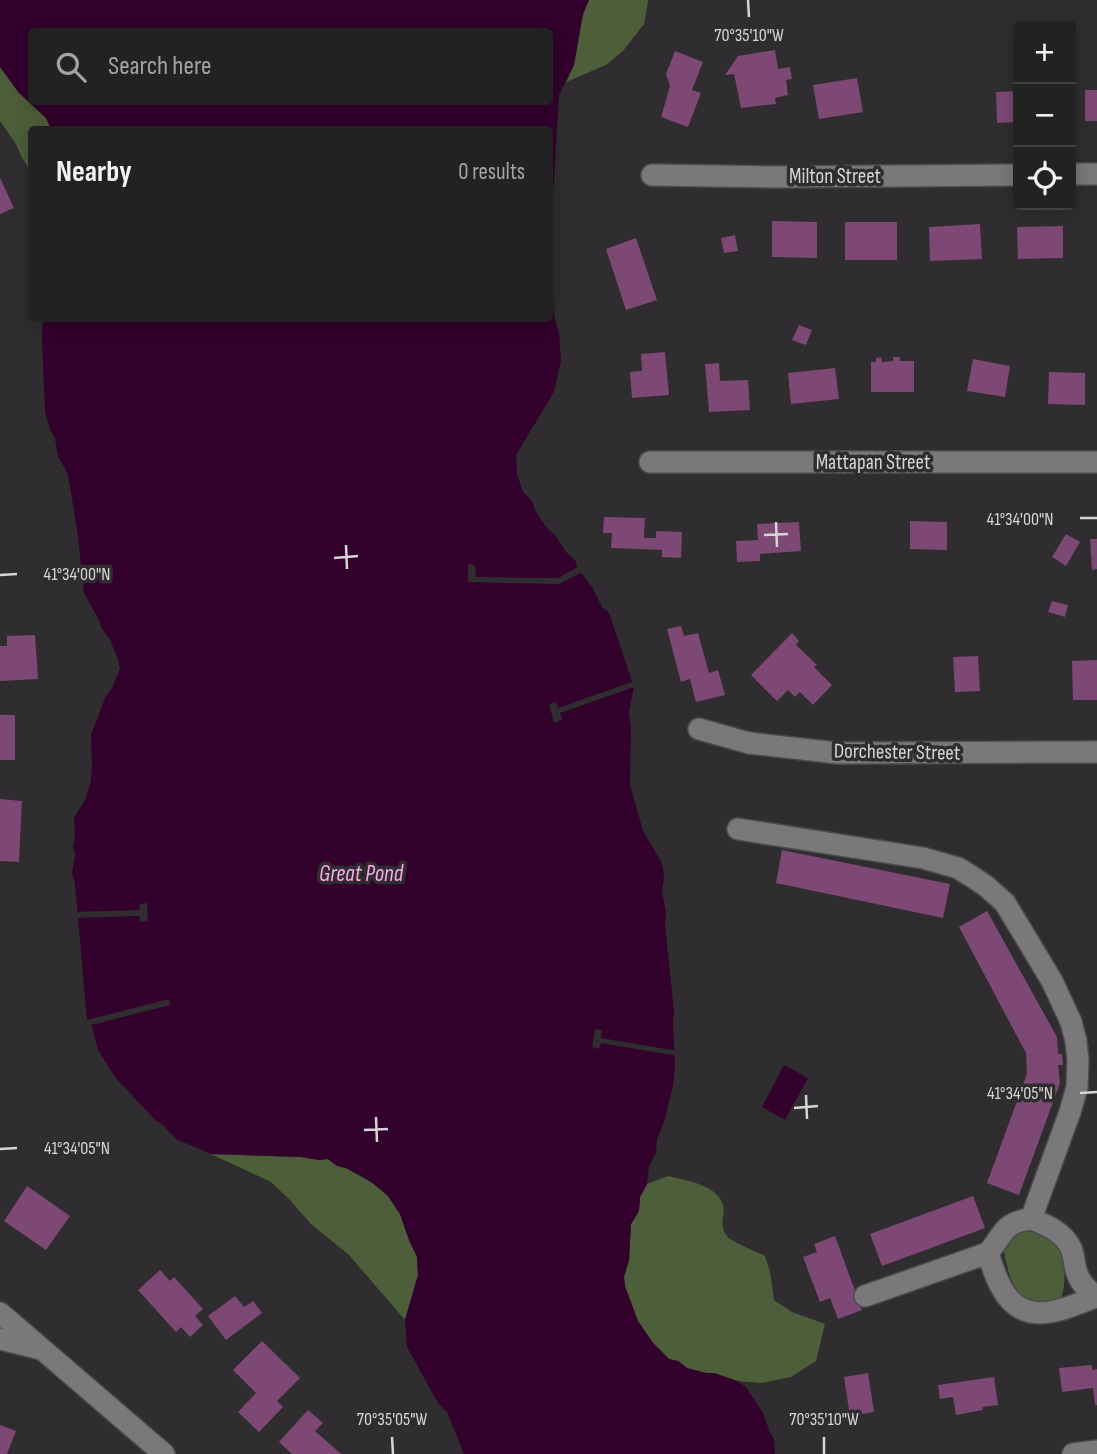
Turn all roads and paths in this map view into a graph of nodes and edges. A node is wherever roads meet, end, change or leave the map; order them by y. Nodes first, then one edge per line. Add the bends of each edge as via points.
1 (1076, 174) edge
2 (1097, 174) edge
3 (652, 175) dead end
4 (1013, 175) edge
5 (650, 462) dead end
6 (1097, 462) edge
7 (699, 729) dead end
8 (1097, 752) edge
9 (738, 829) dead end
10 (1031, 1219) junction
11 (988, 1254) junction
12 (866, 1296) dead end
13 (1096, 1297) edge
14 (0, 1313) edge
15 (0, 1339) edge
16 (42, 1349) junction
17 (1097, 1451) edge
18 (164, 1454) edge
19 (1073, 1454) edge

1 - 2 street
3 - 4 street, Milton Street
5 - 6 street, Mattapan Street
7 - 8 street, Dorchester Street via 749,743 837,753
9 - 10 street via 923,858 971,876 1005,903 1052,981 1071,1022 1078,1060 1070,1112
10 - 11 street via 1008,1226
10 - 13 street via 1047,1225 1068,1244 1077,1274
11 - 12 street
11 - 13 street via 1000,1289 1023,1310 1049,1313
14 - 16 street
15 - 16 street
16 - 18 street
17 - 19 street

